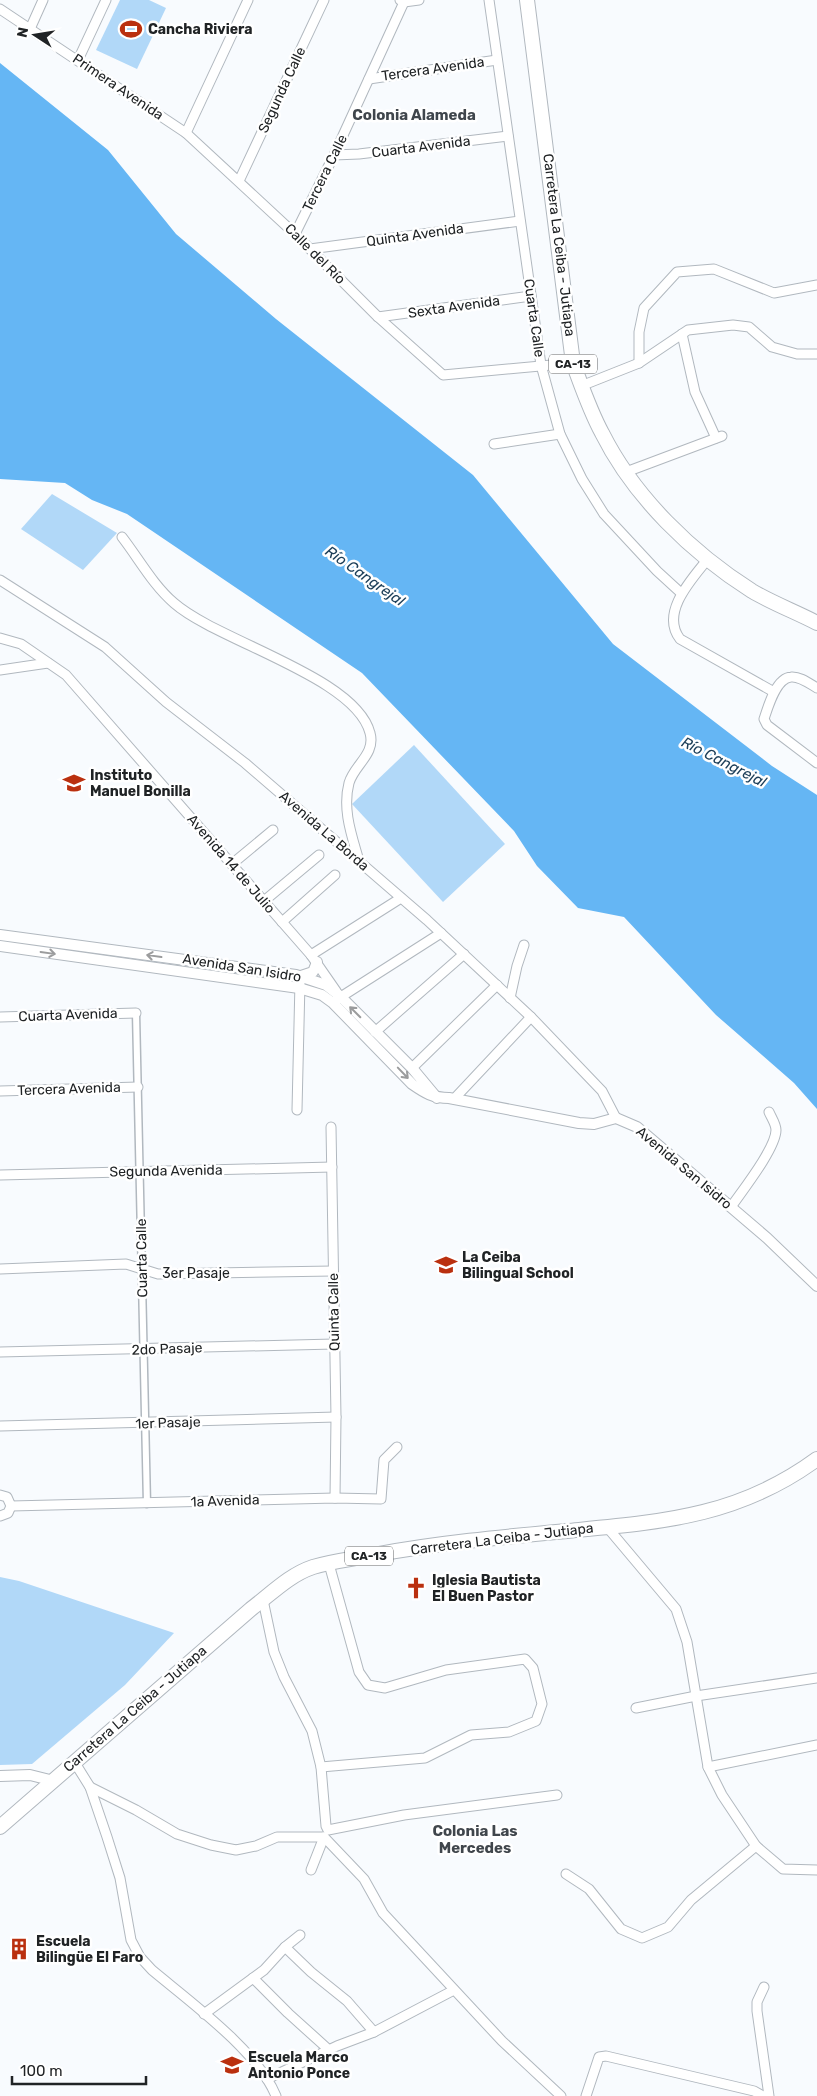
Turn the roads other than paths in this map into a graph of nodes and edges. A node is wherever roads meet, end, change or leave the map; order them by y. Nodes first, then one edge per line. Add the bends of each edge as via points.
1 (43, 0) edge
2 (106, 0) edge
3 (248, 0) edge
4 (324, 0) edge
5 (419, 0) edge
6 (488, 0) edge
7 (527, 0) edge
8 (402, 1) edge
9 (0, 9) edge
10 (30, 29) junction
11 (78, 60) junction
12 (497, 60) junction
13 (369, 78) junction
14 (186, 133) junction
15 (508, 136) junction
16 (334, 155) junction
17 (240, 181) junction
18 (520, 221) junction
19 (295, 234) junction
20 (310, 249) junction
21 (817, 285) edge
22 (532, 296) junction
23 (378, 317) junction
24 (682, 334) junction
25 (817, 354) edge
26 (573, 363) junction
27 (639, 363) junction
28 (540, 365) junction
29 (581, 386) junction
30 (560, 434) junction
31 (494, 444) dead end
32 (626, 472) junction
33 (122, 537) dead end
34 (707, 560) junction
35 (0, 580) edge
36 (681, 592) junction
37 (817, 623) edge
38 (0, 638) edge
39 (48, 663) junction
40 (0, 670) edge
41 (817, 688) edge
42 (774, 692) junction
43 (817, 763) edge
44 (273, 830) dead end
45 (319, 855) dead end
46 (359, 862) junction
47 (232, 864) junction
48 (335, 875) dead end
49 (401, 898) junction
50 (264, 901) junction
51 (282, 922) junction
52 (441, 932) junction
53 (0, 935) edge
54 (524, 945) dead end
55 (0, 946) edge
56 (464, 954) junction
57 (314, 959) junction
58 (301, 976) junction
59 (497, 985) junction
60 (299, 988) junction
61 (510, 998) junction
62 (336, 1000) junction
63 (136, 1013) joint
64 (0, 1017) edge
65 (531, 1017) junction
66 (375, 1032) junction
67 (392, 1055) junction
68 (412, 1068) junction
69 (138, 1087) junction
70 (0, 1091) edge
71 (437, 1098) junction
72 (454, 1099) junction
73 (296, 1110) dead end
74 (769, 1112) dead end
75 (616, 1118) junction
76 (331, 1127) dead end
77 (332, 1167) junction
78 (140, 1172) junction
79 (0, 1175) edge
80 (731, 1207) junction
81 (0, 1269) edge
82 (142, 1269) junction
83 (333, 1271) junction
84 (817, 1286) edge
85 (334, 1344) junction
86 (143, 1350) junction
87 (0, 1352) edge
88 (336, 1418) junction
89 (145, 1424) junction
90 (0, 1426) edge
91 (397, 1447) dead end
92 (817, 1459) edge
93 (0, 1495) edge
94 (334, 1498) junction
95 (147, 1504) junction
96 (11, 1506) junction
97 (0, 1516) edge
98 (607, 1527) junction
99 (329, 1564) junction
100 (263, 1600) junction
101 (817, 1678) edge
102 (696, 1696) junction
103 (636, 1708) dead end
104 (817, 1745) edge
105 (74, 1762) junction
106 (321, 1767) junction
107 (708, 1767) junction
108 (0, 1776) edge
109 (54, 1781) junction
110 (90, 1787) junction
111 (557, 1795) dead end
112 (0, 1827) edge
113 (324, 1837) junction
114 (756, 1846) junction
115 (311, 1870) dead end
116 (817, 1870) edge
117 (566, 1874) dead end
118 (300, 1935) dead end
119 (285, 1947) junction
120 (253, 1978) junction
121 (764, 1987) dead end
122 (454, 1990) junction
123 (204, 2014) junction
124 (374, 2032) junction
125 (329, 2050) junction
126 (267, 2079) junction
127 (276, 2096) edge
128 (560, 2096) edge
129 (586, 2096) edge
130 (763, 2096) edge
131 (769, 2096) edge

1 - 10 street
2 - 11 street
3 - 14 street
4 - 17 street, Segunda Calle
5 - 8 street
6 - 12 street, Cuarta Calle
7 - 26 main road, Carretera La Ceiba - Jutiapa / CA-13
8 - 13 street, Tercera Calle
9 - 10 street, Primera Avenida
10 - 11 street, Primera Avenida
11 - 14 street, Primera Avenida
12 - 13 street, Tercera Avenida
12 - 15 street, Cuarta Calle
13 - 16 street, Tercera Calle
14 - 17 street, Calle del Río
15 - 16 street, Cuarta Avenida
15 - 18 street, Cuarta Calle
16 - 19 street, Tercera Calle
17 - 19 street, Calle del Río
18 - 20 street, Quinta Avenida
18 - 22 street, Cuarta Calle
19 - 20 street, Calle del Río
20 - 23 street, Calle del Río
21 - 27 street via 774,293 714,269 677,272 644,308 639,332
22 - 23 street, Sexta Avenida
22 - 28 street, Cuarta Calle
23 - 28 street, Calle del Río via 443,375
24 - 25 street via 688,330 733,325 748,327 772,347 796,354
24 - 27 street
24 - 32 street via 695,392 719,437
26 - 28 street
26 - 29 main road, Carretera La Ceiba - Jutiapa / CA-13
27 - 29 street
28 - 30 street, Cuarta Calle
29 - 32 main road, Carretera La Ceiba - Jutiapa / CA-13 via 602,435
30 - 31 street
30 - 36 street, Cuarta Calle via 604,514
32 - 34 main road, Carretera La Ceiba - Jutiapa / CA-13 via 660,515
33 - 46 street via 155,583 174,603 200,620 330,687 357,709 370,732 371,745 350,782 346,802
34 - 36 street
34 - 37 main road, Carretera La Ceiba - Jutiapa / CA-13 via 754,592
35 - 46 street, Avenida La Borda via 105,647 166,702 245,763
36 - 42 street via 673,621 680,639
38 - 39 street, Avenida 14 de Julio via 21,644
39 - 40 street
39 - 47 street, Avenida 14 de Julio via 66,675
41 - 42 street via 793,677 786,678
42 - 43 street via 764,719 767,726
44 - 47 street
45 - 50 street
46 - 49 street, Avenida La Borda
47 - 50 street, Avenida 14 de Julio
48 - 51 street
49 - 52 street, Avenida La Borda
49 - 57 street
50 - 51 street, Avenida 14 de Julio
51 - 57 street, Avenida 14 de Julio
52 - 56 street, Avenida La Borda
52 - 62 street
58 -> 53 street, Avenida San Isidro
54 - 61 street
55 -> 60 street, Avenida San Isidro
56 - 59 street, Avenida La Borda
56 - 66 street
57 - 58 street via 313,972
57 - 62 street, Avenida 14 de Julio
58 - 60 street
58 - 62 street, Avenida San Isidro via 326,985
59 - 61 street, Avenida La Borda
59 - 68 street
60 - 62 street, Avenida San Isidro
60 - 73 street
61 - 65 street, Avenida La Borda
66 -> 62 street, Avenida San Isidro
62 - 67 street, Avenida San Isidro
63 - 64 street, Cuarta Avenida
63 - 69 street, Cuarta Calle
65 - 72 street
65 - 75 street, Avenida La Borda via 602,1091
66 - 67 street, Avenida San Isidro
67 - 68 street, Avenida San Isidro
67 -> 71 street, Avenida San Isidro via 412,1084
68 - 71 street, Avenida San Isidro
69 - 70 street, Tercera Avenida
69 - 78 street, Cuarta Calle
71 - 72 street, Avenida San Isidro
72 - 75 street, Avenida San Isidro via 579,1123 594,1124
74 - 80 street via 776,1128 775,1139
75 - 80 street, Avenida San Isidro via 637,1127
76 - 77 street, Quinta Calle
77 - 78 street, Segunda Avenida
77 - 83 street, Quinta Calle
78 - 79 street, Segunda Avenida
78 - 82 street, Cuarta Calle
80 - 84 street, Avenida San Isidro
81 - 82 street, 3er Pasaje via 126,1264
82 - 83 street, 3er Pasaje via 158,1274
82 - 86 street, Cuarta Calle
83 - 85 street, Quinta Calle
85 - 86 street, 2do Pasaje
85 - 88 street, Quinta Calle
86 - 87 street, 2do Pasaje
86 - 89 street, Cuarta Calle
88 - 89 street, 1er Pasaje
88 - 94 street, Quinta Calle
89 - 90 street, 1er Pasaje
89 - 95 street, Cuarta Calle
91 - 94 street, 1a Avenida via 384,1460 381,1499
92 - 98 main road, Carretera La Ceiba - Jutiapa / CA-13 via 756,1496 733,1504 692,1516
93 - 96 street via 7,1497
94 - 95 street, 1a Avenida
95 - 96 street, 1a Avenida
96 - 97 street
98 - 99 main road, Carretera La Ceiba - Jutiapa / CA-13 via 464,1541
98 - 102 street via 676,1609 687,1642
99 - 100 main road, Carretera La Ceiba - Jutiapa / CA-13 via 298,1574
99 - 106 street via 359,1672 368,1685 385,1688 446,1670 525,1659 533,1668 542,1704 536,1721 509,1732 472,1735 425,1758
100 - 105 main road, Carretera La Ceiba - Jutiapa / CA-13
100 - 106 street via 274,1652 312,1731
101 - 102 street
102 - 103 street
102 - 107 street
104 - 107 street
105 - 109 main road, Carretera La Ceiba - Jutiapa / CA-13
105 - 110 street
106 - 111 street via 326,1826 330,1830 404,1815
107 - 114 street via 722,1795
108 - 109 street via 30,1775
109 - 112 main road, Carretera La Ceiba - Jutiapa / CA-13
110 - 113 street via 177,1834 212,1845 236,1850 277,1837
110 - 123 street via 120,1878 131,1940 152,1970
113 - 115 street
113 - 122 street via 364,1879 383,1913
114 - 116 street via 783,1870
114 - 117 street via 691,1900 668,1927 642,1938 622,1929 589,1890
118 - 119 street
119 - 120 street
119 - 124 street via 346,2001
120 - 123 street
120 - 125 street
121 - 131 street via 757,2010
122 - 124 street
122 - 128 street
123 - 126 street via 239,2044
124 - 125 street
125 - 126 street
126 - 127 street
129 - 130 street via 596,2062 599,2057 606,2056 754,2091

